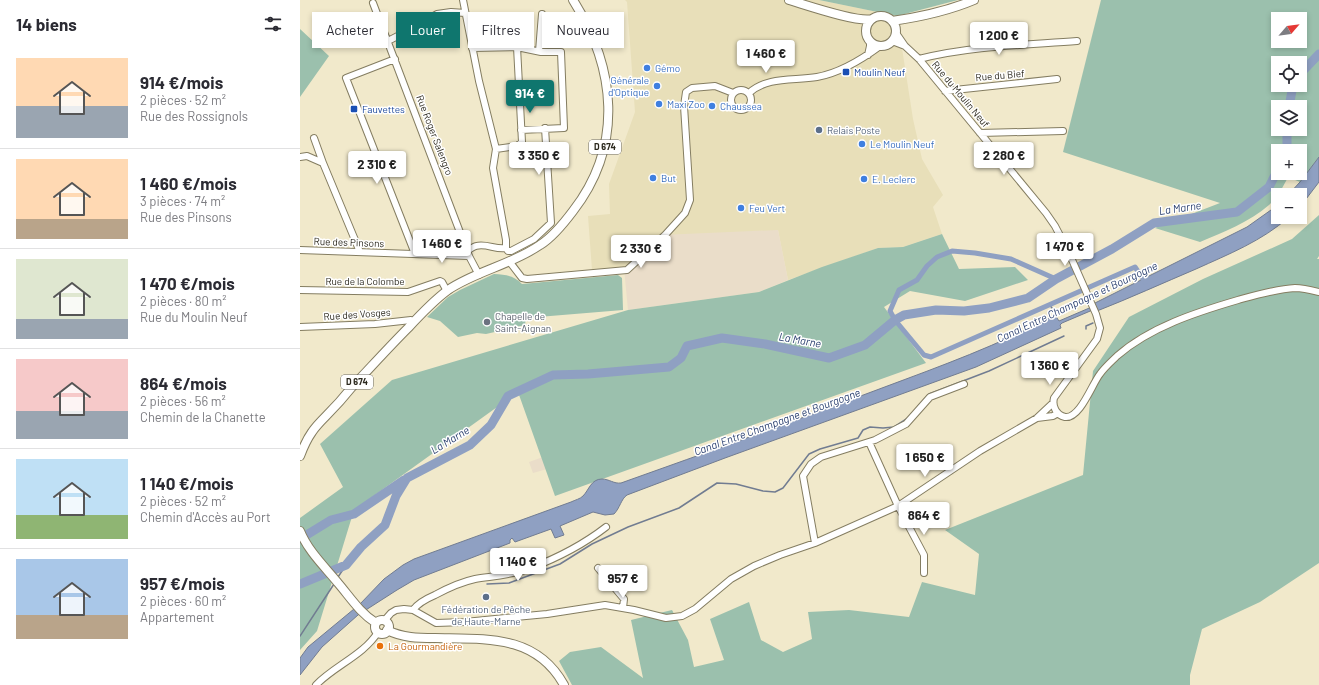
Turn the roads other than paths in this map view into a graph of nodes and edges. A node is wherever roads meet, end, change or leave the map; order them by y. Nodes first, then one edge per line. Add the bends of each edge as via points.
1 (463, 0) edge
2 (573, 0) edge
3 (789, 0) edge
4 (974, 0) edge
5 (373, 3) dead end
6 (377, 12) edge
7 (465, 13) junction
8 (542, 14) dead end
9 (852, 17) junction
10 (872, 19) junction
11 (895, 27) junction
12 (468, 28) edge
13 (866, 29) junction
14 (388, 41) joint
15 (870, 41) junction
16 (892, 41) junction
17 (1078, 41) dead end
18 (880, 46) junction
19 (905, 46) junction
20 (472, 48) edge
21 (516, 48) edge
22 (521, 48) edge
23 (539, 52) junction
24 (868, 54) junction
25 (919, 59) junction
26 (395, 60) junction
27 (1057, 79) dead end
28 (945, 91) junction
29 (733, 93) junction
30 (749, 93) junction
31 (545, 128) junction
32 (521, 130) junction
33 (1063, 131) dead end
34 (980, 133) junction
35 (314, 138) dead end
36 (496, 149) junction
37 (300, 157) edge
38 (323, 163) junction
39 (506, 248) junction
40 (300, 250) edge
41 (360, 252) junction
42 (468, 253) junction
43 (414, 254) junction
44 (509, 261) junction
45 (479, 275) junction
46 (300, 290) edge
47 (447, 291) junction
48 (1319, 292) edge
49 (414, 322) junction
50 (300, 328) edge
51 (964, 384) dead end
52 (1053, 403) junction
53 (1058, 413) junction
54 (1037, 418) junction
55 (869, 442) junction
56 (300, 456) edge
57 (898, 506) junction
58 (606, 527) dead end
59 (300, 531) edge
60 (815, 542) junction
61 (598, 568) dead end
62 (924, 573) dead end
63 (623, 608) junction
64 (413, 610) junction
65 (380, 622) junction
66 (387, 630) junction
67 (378, 632) junction
68 (316, 685) edge
69 (564, 685) edge

1 - 7 street
2 - 44 main road, D 674 via 594,39 607,85 609,113 604,150 591,183 581,201 566,219 541,244
3 - 9 main road
4 - 11 main road via 944,11 912,18
5 - 6 street, Rue Roger Salengro
7 - 12 street
7 - 14 street via 437,14
8 - 23 street
9 - 10 main road
9 - 13 main road
10 - 11 main road via 876,16 885,16
10 - 13 main road
11 - 16 main road
11 - 19 street, Rue du Moulin Neuf
13 - 15 main road
14 - 26 street, Rue Roger Salengro
15 - 18 main road
15 - 24 street
16 - 18 main road
16 - 19 street, Rue du Moulin Neuf
17 - 25 street via 974,50
18 - 24 street
19 - 25 street, Rue du Moulin Neuf
20 - 36 street
21 - 32 street
22 - 23 street
23 - 31 street via 561,52 564,128
24 - 30 street via 830,73 796,80 773,81
25 - 28 street, Rue du Moulin Neuf
26 - 42 street, Rue Roger Salengro
26 - 43 street via 346,78
27 - 28 street, Rue du Bief
28 - 34 street, Rue du Moulin Neuf
29 - 30 street via 742,89
29 - 30 street via 732,104 734,108 741,110 751,103
29 - 44 street via 715,86 692,88 686,92 684,106 690,200 685,213 627,270 527,280 522,278
31 - 32 street
31 - 39 street, Rue des Pinsons via 551,224 528,242 511,251
32 - 36 street via 522,142 517,146
33 - 34 street
34 - 52 street, Rue du Moulin Neuf via 1055,226 1097,315 1100,328 1097,339 1057,392
35 - 38 street
36 - 39 street via 493,168
37 - 38 street via 307,156
38 - 41 street
39 - 42 street, Rue des Pinsons via 478,246
40 - 41 street, Rue des Pinsons
41 - 43 street, Rue des Pinsons
42 - 43 street, Rue des Pinsons
42 - 45 street, Rue Roger Salengro
44 - 45 main road, D 674
45 - 47 main road, D 674 via 470,277
46 - 47 street, Rue de la Colombe via 408,292 440,281
47 - 49 main road, D 674
48 - 53 street via 1295,288 1251,297 1199,313 1160,329 1129,346 1106,366 1075,414 1068,417
49 - 50 street, Rue des Vosges via 411,320
49 - 56 main road, D 674 via 312,431
51 - 55 street via 930,398 906,424
52 - 53 street
52 - 54 street, Rue du Moulin Neuf
53 - 54 street
54 - 57 street via 980,451
55 - 57 street
55 - 60 street via 821,457 811,464 803,476
57 - 60 street
57 - 62 street via 924,555
58 - 64 street via 575,547 531,568 511,575 474,579 459,584 430,597
59 - 65 main road via 310,549 355,604 364,614
60 - 63 street via 754,566 731,579 695,609 682,616 666,618
61 - 63 street via 624,599
63 - 64 street via 605,605 547,614 436,623
64 - 65 street via 396,610
65 - 66 main road via 388,626
65 - 67 main road via 375,627
66 - 67 main road via 384,633
66 - 69 main road via 412,638 490,639 517,644 547,663
67 - 68 street via 370,644

